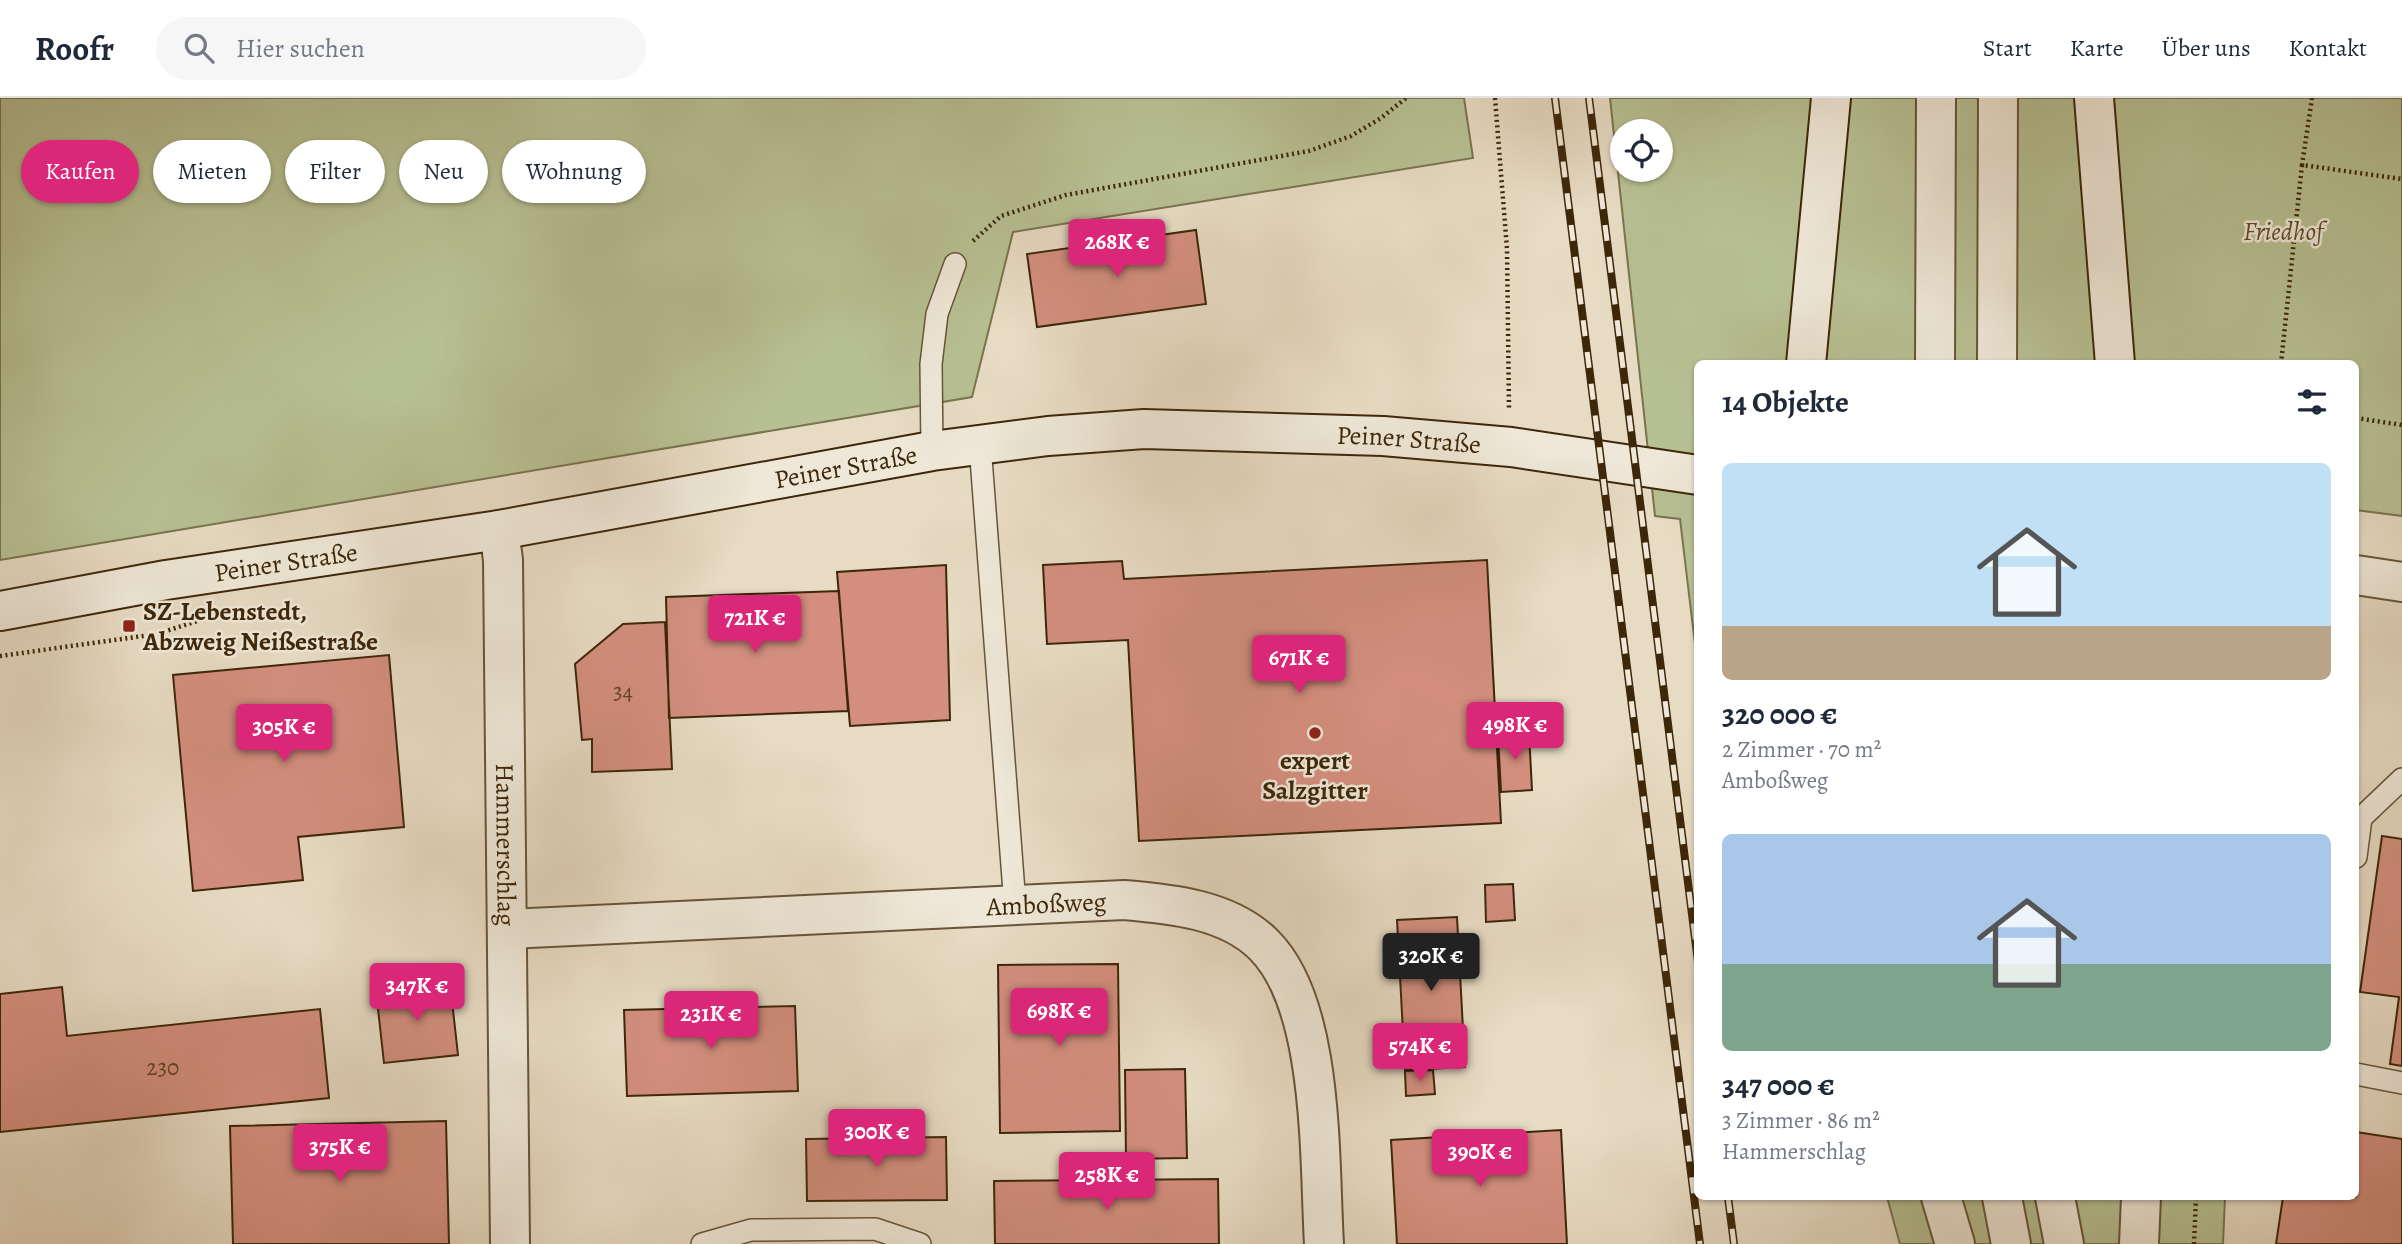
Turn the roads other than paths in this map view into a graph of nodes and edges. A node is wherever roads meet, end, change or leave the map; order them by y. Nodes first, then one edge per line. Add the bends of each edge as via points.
1 (1831, 98) edge
2 (1936, 98) edge
3 (1998, 98) edge
4 (2094, 98) edge
5 (956, 264) road end
6 (1806, 360) edge
7 (1935, 360) edge
8 (1997, 360) edge
9 (2115, 360) edge
10 (980, 445) junction
11 (932, 451) junction
12 (1694, 474) edge
13 (499, 530) junction
14 (2359, 575) edge
15 (2402, 582) edge
16 (0, 611) edge
17 (2402, 779) edge
18 (2359, 834) edge
19 (1015, 905) junction
20 (508, 929) junction
21 (2359, 1075) edge
22 (2402, 1083) edge
23 (1942, 1200) edge
24 (2003, 1200) edge
25 (2056, 1200) edge
26 (2141, 1200) edge
27 (510, 1244) edge
28 (702, 1244) edge
29 (920, 1244) edge
30 (1324, 1244) edge
31 (1955, 1244) edge
32 (2011, 1244) edge
33 (2064, 1244) edge
34 (2139, 1244) edge

1 - 6 street
2 - 7 street
3 - 8 street
4 - 9 street
5 - 11 lane via 937,314 931,364
10 - 11 street, Peiner Straße
10 - 12 street, Peiner Straße via 1144,429 1248,430 1511,447
10 - 19 lane
11 - 13 street, Peiner Straße
13 - 16 street, Peiner Straße via 166,580
13 - 20 street, Hammerschlag
14 - 15 street
17 - 18 lane via 2361,818
19 - 20 street, Amboßweg
19 - 30 street, Amboßweg via 1124,900 1181,905 1232,923 1264,945 1292,985 1308,1036
20 - 27 street, Hammerschlag
21 - 22 lane
23 - 31 street
24 - 32 street
25 - 33 street
26 - 34 street
28 - 29 lane via 751,1230 875,1229

